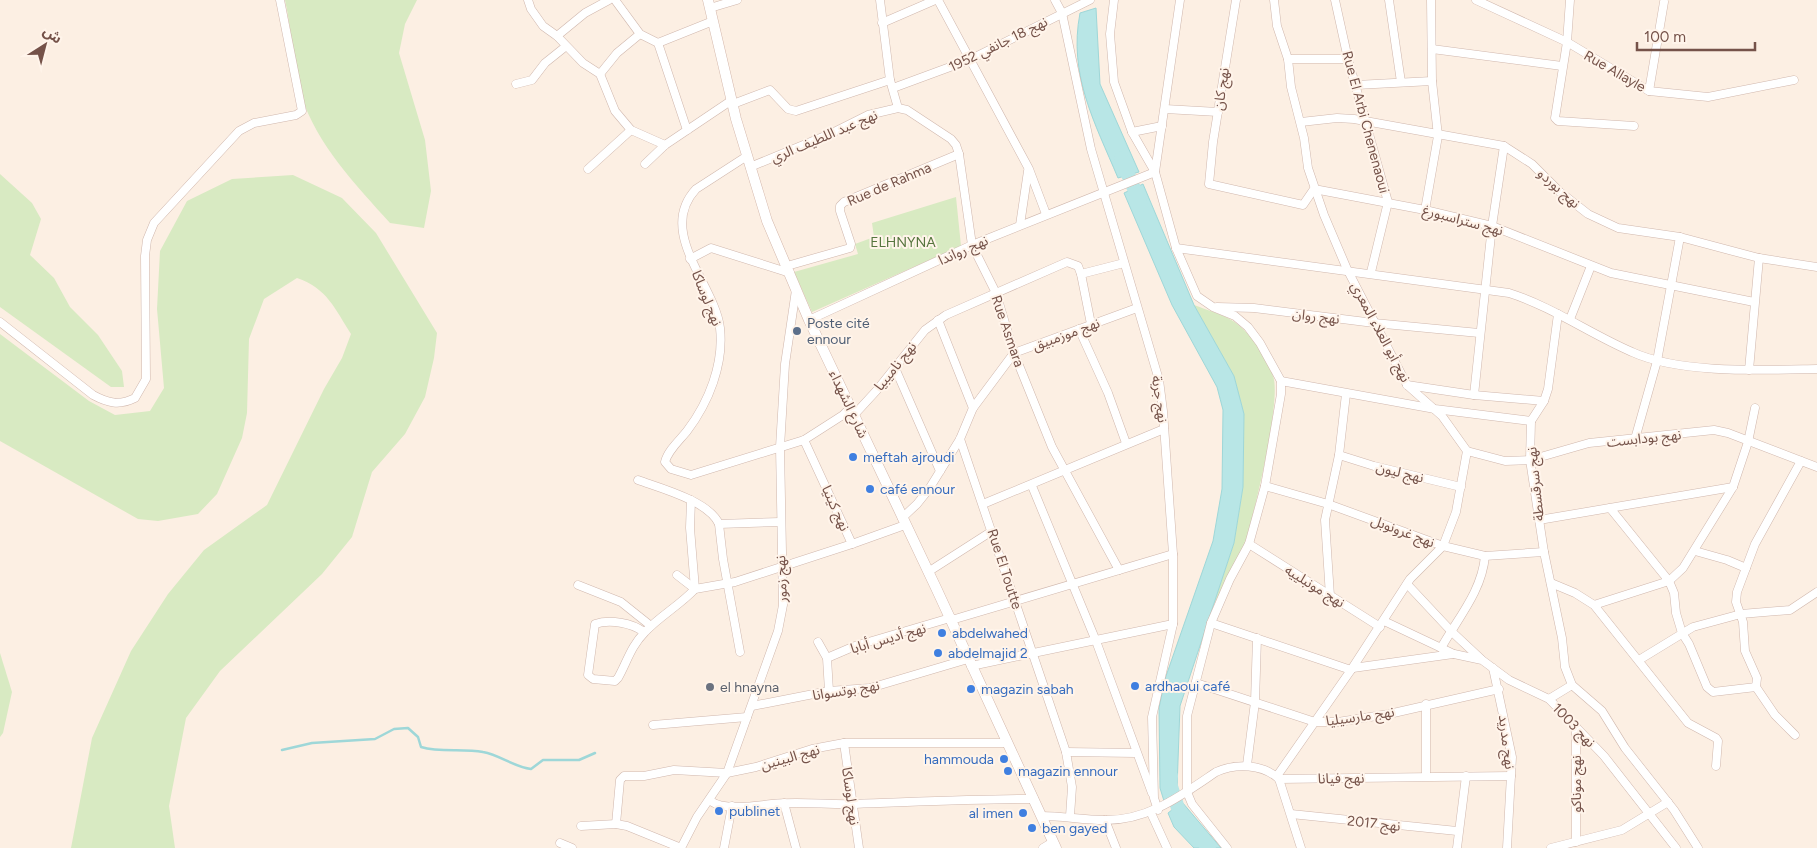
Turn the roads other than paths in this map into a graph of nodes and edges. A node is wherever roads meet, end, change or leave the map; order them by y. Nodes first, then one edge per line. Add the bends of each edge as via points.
1 (280, 0) edge
2 (528, 0) edge
3 (609, 0) edge
4 (615, 0) edge
5 (738, 0) edge
6 (880, 0) edge
7 (937, 0) edge
8 (1055, 0) edge
9 (1090, 0) edge
10 (1114, 0) edge
11 (1180, 0) edge
12 (1236, 0) edge
13 (1274, 0) edge
14 (1335, 0) edge
15 (1389, 0) edge
16 (1432, 0) edge
17 (1476, 0) edge
18 (1570, 0) edge
19 (1664, 2) dead end
20 (709, 4) edge
21 (1062, 13) junction
22 (713, 21) junction
23 (882, 23) junction
24 (640, 34) junction
25 (557, 36) junction
26 (1566, 42) junction
27 (658, 43) junction
28 (565, 47) junction
29 (1432, 48) junction
30 (1288, 59) junction
31 (1348, 59) junction
32 (970, 60) junction
33 (1562, 66) junction
34 (600, 74) junction
35 (1794, 80) dead end
36 (1432, 81) junction
37 (1401, 82) junction
38 (516, 84) dead end
39 (891, 84) junction
40 (1356, 86) junction
41 (1649, 92) junction
42 (733, 102) junction
43 (898, 108) junction
44 (1164, 109) junction
45 (1218, 112) junction
46 (1365, 121) junction
47 (1301, 122) junction
48 (1162, 126) junction
49 (1634, 126) dead end
50 (631, 130) junction
51 (687, 130) junction
52 (1132, 132) junction
53 (1438, 136) junction
54 (665, 145) junction
55 (1504, 146) junction
56 (959, 154) junction
57 (747, 156) junction
58 (645, 164) dead end
59 (750, 167) junction
60 (588, 169) dead end
61 (1029, 169) junction
62 (1155, 172) junction
63 (1314, 189) junction
64 (1104, 191) junction
65 (1388, 202) junction
66 (1425, 210) junction
67 (1046, 214) junction
68 (1020, 225) junction
69 (1492, 226) junction
70 (1680, 237) junction
71 (972, 245) junction
72 (1176, 248) junction
73 (1759, 258) junction
74 (690, 259) junction
75 (1124, 264) junction
76 (1591, 266) junction
77 (1817, 267) edge
78 (1347, 269) junction
79 (789, 270) junction
80 (1371, 272) junction
81 (1081, 274) junction
82 (1672, 284) junction
83 (796, 288) junction
84 (1485, 288) junction
85 (996, 294) junction
86 (1754, 302) junction
87 (1213, 307) junction
88 (1138, 308) junction
89 (1558, 314) junction
90 (1570, 319) junction
91 (809, 320) junction
92 (938, 320) junction
93 (0, 322) edge
94 (1090, 324) junction
95 (1374, 324) junction
96 (1079, 328) junction
97 (1479, 333) junction
98 (1014, 353) junction
99 (1658, 361) junction
100 (895, 368) junction
101 (1817, 369) edge
102 (1749, 370) junction
103 (1281, 381) junction
104 (1407, 385) junction
105 (1346, 394) junction
106 (1474, 394) junction
107 (1544, 401) junction
108 (973, 408) junction
109 (1755, 408) dead end
110 (1435, 409) junction
111 (852, 411) junction
112 (1531, 421) junction
113 (1164, 429) junction
114 (960, 439) junction
115 (1635, 439) junction
116 (804, 440) junction
117 (1748, 442) junction
118 (1126, 443) junction
119 (780, 447) junction
120 (1467, 451) junction
121 (1339, 455) junction
122 (1530, 460) junction
123 (1801, 461) junction
124 (1817, 467) edge
125 (1064, 469) junction
126 (940, 471) junction
127 (638, 480) dead end
128 (1032, 486) junction
129 (1265, 486) junction
130 (1733, 486) junction
131 (1461, 487) junction
132 (691, 500) junction
133 (984, 504) junction
134 (1328, 504) junction
135 (1610, 508) junction
136 (1539, 520) junction
137 (904, 521) junction
138 (780, 522) junction
139 (719, 524) junction
140 (992, 531) junction
141 (852, 544) junction
142 (1249, 544) junction
143 (1443, 546) junction
144 (1695, 551) junction
145 (1544, 552) junction
146 (1173, 554) junction
147 (1485, 556) junction
148 (781, 566) junction
149 (1746, 568) junction
150 (1119, 570) junction
151 (928, 572) junction
152 (677, 575) dead end
153 (1669, 581) junction
154 (1551, 583) junction
155 (728, 584) junction
156 (1072, 584) junction
157 (1407, 584) junction
158 (578, 585) dead end
159 (695, 589) junction
160 (1817, 592) edge
161 (1330, 596) junction
162 (1016, 603) junction
163 (1594, 605) junction
164 (1741, 614) junction
165 (950, 618) junction
166 (1211, 623) junction
167 (1173, 624) junction
168 (1382, 624) junction
169 (648, 629) junction
170 (1450, 631) junction
171 (1682, 632) junction
172 (1258, 638) junction
173 (1096, 641) junction
174 (818, 642) dead end
175 (1440, 648) junction
176 (740, 652) dead end
177 (1034, 653) junction
178 (1454, 654) junction
179 (827, 658) junction
180 (1482, 660) junction
181 (1638, 660) junction
182 (969, 663) junction
183 (1493, 668) junction
184 (1352, 669) junction
185 (1196, 682) junction
186 (1572, 685) junction
187 (1756, 687) junction
188 (1499, 689) junction
189 (829, 691) junction
190 (1549, 698) junction
191 (1254, 702) junction
192 (1426, 704) junction
193 (752, 706) junction
194 (747, 717) junction
195 (1315, 722) junction
196 (654, 725) dead end
197 (1576, 726) junction
198 (1795, 735) dead end
199 (844, 743) junction
200 (1007, 743) junction
201 (1066, 752) junction
202 (1136, 753) junction
203 (1248, 765) junction
204 (1716, 766) dead end
205 (727, 773) junction
206 (1426, 776) junction
207 (1466, 776) junction
208 (1511, 776) junction
209 (1278, 778) junction
210 (1184, 793) junction
211 (1154, 798) junction
212 (1034, 799) junction
213 (710, 800) junction
214 (1668, 802) junction
215 (784, 803) junction
216 (852, 804) junction
217 (732, 806) junction
218 (1155, 811) junction
219 (1291, 814) junction
220 (1648, 814) junction
221 (1042, 816) junction
222 (1070, 816) junction
223 (1105, 820) junction
224 (616, 824) junction
225 (581, 826) dead end
226 (1457, 831) junction
227 (1576, 842) junction
228 (560, 843) dead end
229 (1055, 845) edge
230 (572, 848) edge
231 (681, 848) edge
232 (724, 848) edge
233 (796, 848) edge
234 (859, 848) edge
235 (1043, 848) edge
236 (1116, 848) edge
237 (1167, 848) edge
238 (1227, 848) edge
239 (1301, 848) edge
240 (1457, 848) edge
241 (1507, 848) edge
242 (1551, 848) edge
243 (1676, 848) edge
244 (1698, 848) edge

1 - 93 street via 302,111 296,116 254,123 239,131 154,223 145,256 146,379 141,390 127,402 106,402
2 - 25 street via 536,18
3 - 25 street via 584,13
4 - 24 street
5 - 20 street
6 - 23 street
7 - 23 street
7 - 32 street
8 - 21 street, نهج جربة
9 - 21 street, نهج 18 جانفي 1952
10 - 52 street via 1110,34 1114,82
11 - 44 street
12 - 45 street, نهج كان
13 - 30 street, نهج أبو العلاء المعري via 1277,26
14 - 31 street, Rue El Arbi Chenenaoui
15 - 37 street
16 - 29 street
17 - 26 street, Rue Allayle
18 - 26 street
19 - 41 street
20 - 22 main road, شارع الشهداء
21 - 32 street, نهج 18 جانفي 1952
21 - 64 street, نهج جربة via 1091,149
22 - 27 street
22 - 42 main road, شارع الشهداء
23 - 39 street
24 - 27 street
24 - 34 street via 617,53
25 - 28 street
26 - 33 street
26 - 41 street, Rue Allayle
27 - 51 street
28 - 34 street
28 - 38 street via 545,62 532,80
29 - 33 street
29 - 36 street
30 - 31 street
30 - 47 street, نهج أبو العلاء المعري via 1291,87
31 - 40 street, Rue El Arbi Chenenaoui
32 - 39 street, نهج 18 جانفي 1952
32 - 61 street
33 - 49 street via 1555,118 1558,121
34 - 50 street via 615,112
35 - 41 street, Rue Allayle via 1708,97
36 - 37 street
36 - 53 street
37 - 40 street
39 - 42 street, نهج 18 جانفي 1952 via 796,111 788,109 770,90
39 - 43 street
40 - 46 street, Rue El Arbi Chenenaoui
42 - 51 street
42 - 57 main road, شارع الشهداء
43 - 56 street, Rue Asmara via 907,110 951,139
43 - 59 street, نهج عبد اللطيف الري via 868,115
44 - 45 street
44 - 48 street
45 - 63 street, نهج كان via 1209,184 1303,205
46 - 47 street, نهج بوردو via 1337,118
46 - 53 street, نهج بوردو
46 - 65 street, Rue El Arbi Chenenaoui
47 - 63 street, نهج أبو العلاء المعري
48 - 52 street
48 - 62 street
50 - 54 street
50 - 60 street
51 - 54 street
52 - 62 street
53 - 55 street, نهج بوردو
53 - 66 street
54 - 58 street
55 - 69 street
55 - 70 street, نهج بوردو via 1532,164 1588,214 1618,228
56 - 71 street, Rue Asmara
56 - 79 street, Rue de Rahma via 844,202 840,211 852,244 850,248
57 - 59 main road, شارع الشهداء
57 - 74 street, نهج لوساكا via 705,182 687,201 683,224
59 - 79 main road, شارع الشهداء via 764,212
61 - 67 street
61 - 68 street
62 - 64 street, نهج رواندا
62 - 72 street
63 - 65 street, نهج ستراسبورغ
63 - 78 street, نهج أبو العلاء المعري
64 - 67 street, نهج رواندا
64 - 75 street, نهج جربة
65 - 66 street, نهج ستراسبورغ
65 - 80 street, Rue El Arbi Chenenaoui
66 - 69 street, نهج ستراسبورغ
67 - 68 street, نهج رواندا
68 - 71 street, نهج رواندا
69 - 76 street, نهج ستراسبورغ
69 - 84 street
70 - 73 street, نهج بوردو
70 - 82 street
71 - 85 street, Rue Asmara
71 - 91 street, نهج رواندا
72 - 78 street
72 - 87 street via 1197,296
73 - 77 street, نهج بوردو
73 - 86 street
74 - 79 street via 711,248
74 - 119 street, نهج لوساكا via 717,316 721,347 703,407 667,456 666,464 691,476
75 - 81 street
75 - 88 street, نهج جربة
76 - 82 street, نهج ستراسبورغ
76 - 90 street
78 - 80 street
78 - 95 street, نهج أبو العلاء المعري
79 - 83 main road, شارع الشهداء
80 - 84 street
81 - 85 street, نهج ناميبيا via 1078,266 1067,262
81 - 94 street
82 - 86 street, نهج ستراسبورغ
82 - 99 street
83 - 91 main road, شارع الشهداء
83 - 119 street, نهج زمور via 785,364
84 - 89 street via 1538,302
84 - 97 street
85 - 92 street, نهج ناميبيا
85 - 98 street, Rue Asmara
86 - 102 street
87 - 95 street, نهج روان via 1254,308
87 - 103 street via 1234,316 1248,327
88 - 94 street, نهج موزمبيق
88 - 113 street, نهج جربة via 1159,380
89 - 90 street
89 - 107 street
90 - 99 street via 1632,353
91 - 111 main road, شارع الشهداء
92 - 100 street, نهج ناميبيا via 924,330
92 - 108 street
94 - 96 street, نهج موزمبيق
95 - 97 street, نهج روان
95 - 104 street, نهج أبو العلاء المعري
96 - 98 street, نهج موزمبيق
96 - 118 street
97 - 106 street
98 - 108 street, نهج موزمبيق
98 - 125 street, Rue Asmara
99 - 102 street
99 - 115 street
100 - 111 street, نهج ناميبيا
100 - 126 street
101 - 102 street
103 - 105 street
103 - 129 street
104 - 106 street
104 - 110 street, نهج أبو العلاء المعري
105 - 110 street
105 - 121 street
106 - 107 street
107 - 112 street
108 - 114 street, نهج موزمبيق
109 - 117 street
110 - 112 street
110 - 120 street, نهج أبو العلاء المعري
111 - 116 street, نهج لوساكا
111 - 137 main road, شارع الشهداء
112 - 122 street, نهج سرقسطة
113 - 118 street
113 - 146 street, نهج جربة
114 - 126 street, نهج موزمبيق
114 - 133 street, Rue El Toutte
115 - 117 street, نهج بودابست via 1714,430
115 - 122 street, نهج بودابست via 1589,444
116 - 119 street, نهج لوساكا
116 - 141 street, نهج كينيا
117 - 123 street, نهج بودابست
117 - 130 street
118 - 125 street
119 - 138 street, نهج زمور
120 - 122 street, نهج بودابست via 1505,460
120 - 131 street
121 - 131 street, نهج ليون
121 - 134 street
122 - 136 street, نهج سرقسطة
123 - 124 street, نهج بودابست
123 - 149 street via 1755,544
125 - 128 street
125 - 150 street, Rue Asmara
126 - 137 street, نهج موزمبيق
127 - 132 street
128 - 133 street
128 - 156 street
129 - 134 street, نهج غرونوبل
129 - 142 street
130 - 135 street
130 - 144 street
131 - 143 street via 1456,512
132 - 139 street via 714,515
132 - 159 street
133 - 140 street, Rue El Toutte
134 - 143 street, نهج غرونوبل
134 - 161 street via 1325,520
135 - 136 street
135 - 153 street
136 - 145 street, نهج سرقسطة
137 - 141 street
137 - 151 main road, شارع الشهداء
138 - 139 street
138 - 148 street, نهج زمور
139 - 155 street
140 - 151 street
140 - 162 street, Rue El Toutte
141 - 148 street, نهج كينيا
142 - 161 street, نهج مونبلييه
142 - 166 street
143 - 147 street, نهج غرونوبل
143 - 157 street
144 - 149 street
144 - 153 street
145 - 147 street, نهج غرونوبل
145 - 154 street, نهج سرقسطة
146 - 150 street, نهج أديس أبابا
146 - 167 street, نهج جربة
147 - 170 street via 1477,590
148 - 155 street, نهج كينيا
148 - 193 street, نهج زمور via 783,605 778,631
149 - 164 street via 1737,592 1736,602
150 - 156 street, نهج أديس أبابا
151 - 165 main road, شارع الشهداء
152 - 159 street
153 - 163 street
153 - 171 street
154 - 163 street
154 - 186 street, نهج سرقسطة via 1564,667
155 - 159 street, نهج كينيا
155 - 176 street
156 - 162 street, نهج أديس أبابا
156 - 173 street
157 - 168 street
157 - 170 street
158 - 169 street via 621,602
159 - 169 street
160 - 164 street via 1790,610
161 - 168 street, نهج مونبلييه
162 - 165 street, نهج أديس أبابا
162 - 177 street, Rue El Toutte
163 - 181 street
164 - 171 street
164 - 187 street via 1745,651 1757,678
165 - 179 street, نهج أديس أبابا
165 - 182 main road, شارع الشهداء
166 - 172 street
166 - 185 street
167 - 173 street, نهج بوتسوانا
167 - 211 street, نهج جربة via 1152,717
168 - 175 street, نهج 1003
168 - 184 street
169 - 169 street via 633,646 618,678 614,681 588,675 595,624 628,624
170 - 175 street
170 - 180 street
171 - 181 street
171 - 187 street via 1709,690 1721,692
172 - 184 street
172 - 191 street
173 - 177 street, نهج بوتسوانا
173 - 202 street
174 - 179 street
175 - 178 street, نهج 1003
177 - 182 street, نهج بوتسوانا
177 - 201 street, Rue El Toutte
178 - 180 street, نهج 1003
178 - 184 street
179 - 189 street
180 - 183 street, نهج 1003
181 - 204 street via 1688,723 1718,741
182 - 189 street, نهج بوتسوانا via 870,688
182 - 200 main road, شارع الشهداء
183 - 188 street, نهج مدريد
183 - 190 street, نهج 1003 via 1509,680
184 - 195 street
185 - 191 street, نهج مارسيليا
185 - 210 street via 1187,716
186 - 190 street
186 - 214 street, نهج سرقسطة via 1602,711
187 - 198 street via 1775,715
188 - 192 street, نهج مارسيليا
188 - 208 street, نهج مدريد via 1512,757
189 - 193 street, نهج بوتسوانا
190 - 197 street, نهج 1003
191 - 195 street, نهج مارسيليا
191 - 203 street
192 - 195 street, نهج مارسيليا via 1363,718
192 - 206 street
193 - 194 street, نهج زمور
194 - 196 street
194 - 205 street, نهج زمور
195 - 209 street
197 - 220 street, نهج 1003 via 1604,756
197 - 227 street, نهج موناكو
199 - 200 street, نهج البينين
199 - 205 street, نهج البينين
199 - 216 street, نهج لوساكا
200 - 212 main road, شارع الشهداء
201 - 202 street
201 - 222 street, Rue El Toutte via 1072,786
202 - 211 street
203 - 209 street, نهج فيانا
203 - 210 street via 1226,768
205 - 213 street, نهج زمور
205 - 224 street, نهج البينين via 674,770 624,776 620,780
206 - 207 street, نهج فيانا
206 - 209 street, نهج فيانا
207 - 208 street, نهج فيانا
207 - 226 street
208 - 241 street, نهج مدريد
209 - 219 street
210 - 218 street
210 - 238 street
211 - 218 street, نهج جربة
212 - 216 street
212 - 221 main road, شارع الشهداء
213 - 217 street
213 - 231 street, نهج زمور
214 - 220 street
214 - 244 street, نهج سرقسطة
215 - 216 street
215 - 217 street
215 - 233 street
216 - 234 street, نهج لوساكا
217 - 232 street
218 - 223 street
218 - 237 street, نهج جربة
219 - 226 street, نهج 2017
219 - 239 street
220 - 227 street via 1622,830
220 - 243 street, نهج 1003
221 - 222 street
221 - 229 main road, شارع الشهداء
222 - 223 street
223 - 236 street
224 - 225 street
224 - 231 street
226 - 240 street
227 - 242 street
228 - 230 street
229 - 235 street

